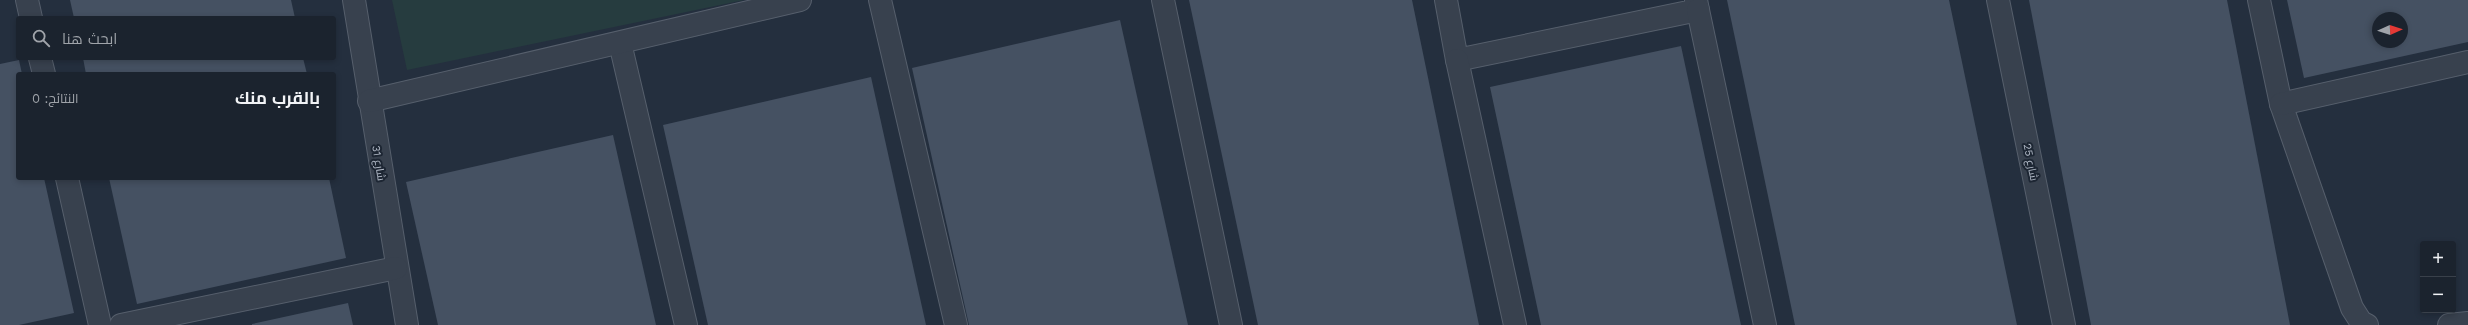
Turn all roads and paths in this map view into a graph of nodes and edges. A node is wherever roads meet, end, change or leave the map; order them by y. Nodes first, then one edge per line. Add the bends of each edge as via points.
1 (27, 0) edge
2 (354, 0) edge
3 (800, 0) edge
4 (880, 0) edge
5 (1163, 0) edge
6 (1446, 0) edge
7 (1998, 0) edge
8 (2259, 0) edge
9 (1697, 5) edge
10 (31, 16) edge
11 (620, 43) junction
12 (40, 60) edge
13 (1457, 60) junction
14 (2468, 62) edge
15 (44, 72) edge
16 (369, 101) junction
17 (2281, 104) junction
18 (67, 180) edge
19 (396, 268) junction
20 (2468, 323) edge
21 (100, 325) edge
22 (121, 325) edge
23 (407, 325) edge
24 (686, 325) edge
25 (956, 325) edge
26 (1231, 325) edge
27 (1515, 325) edge
28 (1765, 325) edge
29 (2064, 325) edge
30 (2367, 325) edge
31 (2449, 325) edge

1 - 10 street
2 - 16 street, شارع 31
3 - 11 street
4 - 25 street
5 - 26 street
6 - 13 street
7 - 29 street, شارع 25
8 - 17 street
9 - 13 street
9 - 28 street
11 - 16 street
11 - 24 street
12 - 15 street
13 - 27 street
14 - 17 street
16 - 19 street, شارع 31
17 - 30 street via 2352,308 2361,322
18 - 21 street
19 - 22 street
19 - 23 street, شارع 31
20 - 31 street

